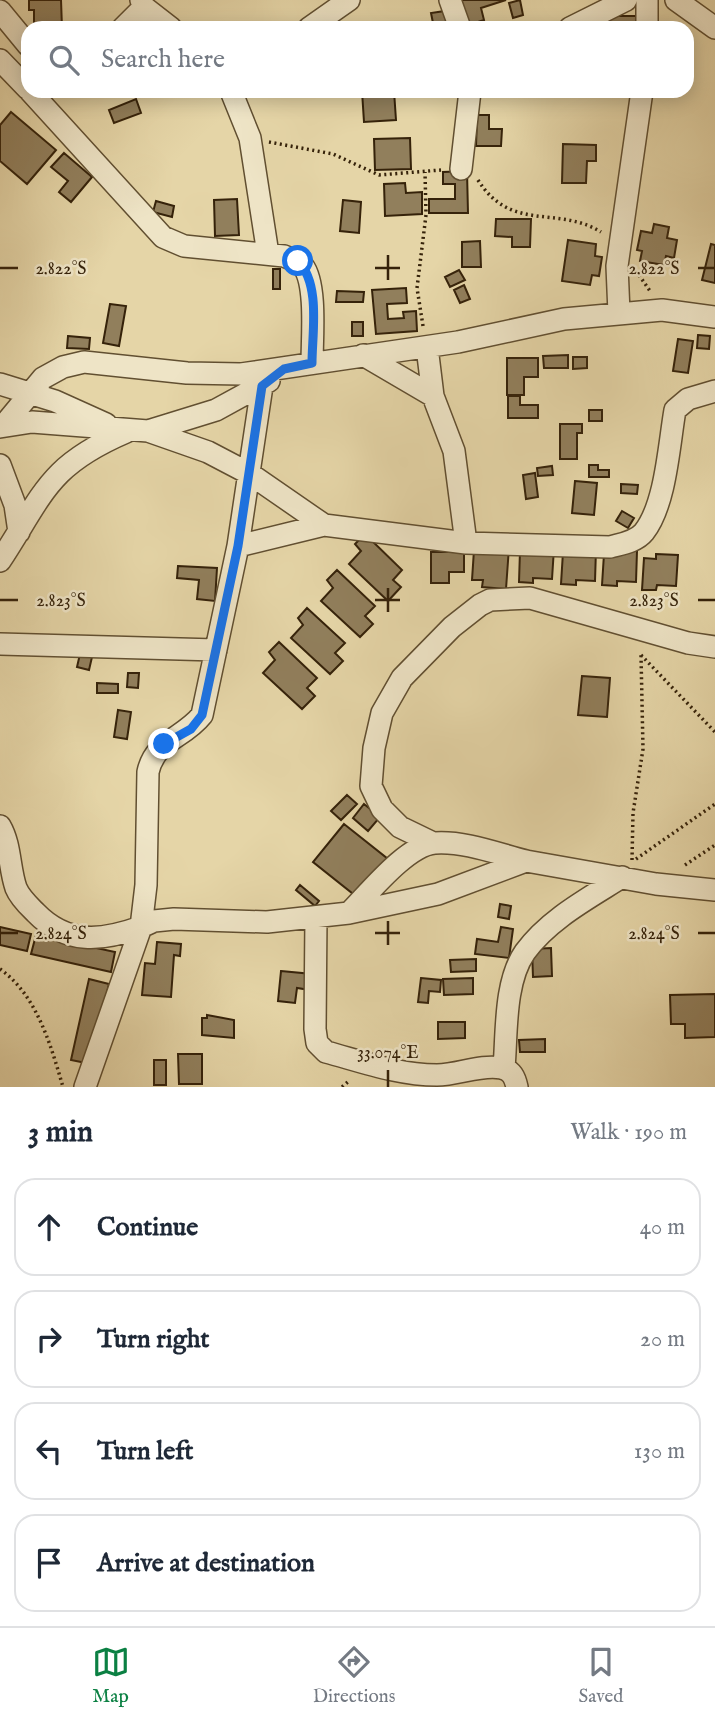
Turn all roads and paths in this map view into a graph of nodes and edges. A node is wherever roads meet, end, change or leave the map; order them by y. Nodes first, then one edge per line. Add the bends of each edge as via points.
1 (349, 0) edge
2 (450, 0) edge
3 (626, 0) edge
4 (647, 0) edge
5 (676, 0) edge
6 (142, 3) edge
7 (0, 11) edge
8 (128, 21) edge
9 (162, 21) edge
10 (319, 21) edge
11 (458, 21) edge
12 (584, 21) edge
13 (647, 21) edge
14 (715, 28) edge
15 (21, 36) edge
16 (21, 58) edge
17 (0, 60) edge
18 (21, 82) edge
19 (36, 98) edge
20 (234, 98) edge
21 (469, 98) edge
22 (641, 98) edge
23 (250, 138) junction
24 (461, 169) junction
25 (425, 172) junction
26 (620, 249) junction
27 (268, 254) junction
28 (662, 310) junction
29 (619, 313) junction
30 (715, 317) edge
31 (427, 347) junction
32 (363, 355) junction
33 (312, 363) junction
34 (284, 369) junction
35 (0, 384) edge
36 (262, 386) junction
37 (715, 390) edge
38 (29, 392) junction
39 (433, 396) junction
40 (2, 426) edge
41 (131, 429) junction
42 (0, 465) edge
43 (250, 474) junction
44 (324, 525) junction
45 (19, 532) junction
46 (466, 543) junction
47 (238, 546) junction
48 (0, 561) edge
49 (0, 644) edge
50 (634, 647) dead end
51 (715, 647) edge
52 (216, 650) junction
53 (641, 655) junction
54 (715, 732) edge
55 (715, 804) edge
56 (0, 826) edge
57 (433, 843) junction
58 (526, 861) junction
59 (627, 869) junction
60 (715, 890) edge
61 (348, 913) junction
62 (316, 917) junction
63 (141, 928) junction
64 (0, 970) edge
65 (504, 1068) junction
66 (454, 1080) edge
67 (63, 1087) edge
68 (85, 1087) edge
69 (517, 1087) edge

1 - 10 street
2 - 11 street
3 - 12 street
4 - 13 street
5 - 14 street
6 - 8 street
6 - 9 street
7 - 15 street
16 - 17 street
17 - 18 street
19 - 27 street via 163,237 184,246
20 - 23 street
21 - 24 street
22 - 26 street
23 - 25 path via 333,154 379,174
23 - 27 street
24 - 25 path
24 - 26 path via 474,173 489,197 501,206 593,228
25 - 31 path via 426,215 417,288
26 - 28 path
26 - 29 street
27 - 33 street via 298,261 305,268 311,284
28 - 29 street
28 - 30 street
29 - 31 street via 564,319
31 - 32 street
31 - 39 street
32 - 33 street
32 - 39 street
33 - 34 street
34 - 36 street
34 - 38 street via 187,373 84,362 63,367
35 - 38 street
36 - 41 street via 216,410
36 - 43 street
37 - 46 street via 688,399 675,410 659,496 644,533 610,547
38 - 40 street
38 - 41 street
39 - 46 street via 454,451
40 - 41 street via 32,422
41 - 43 street via 208,452
41 - 45 street via 71,460 52,479
42 - 45 street via 15,505
43 - 44 street
43 - 47 street
44 - 46 street
44 - 47 street
45 - 48 street
47 - 52 street
49 - 52 street
50 - 53 path
51 - 57 street via 530,598 490,600 480,605 402,678 382,713 374,748 371,786 382,809 400,827
52 - 63 street via 202,715 191,729 164,744 152,757
53 - 54 path
53 - 59 path via 643,749
55 - 59 path
56 - 63 street via 17,891 46,922 61,932 93,939
57 - 58 street
57 - 61 street via 413,850
58 - 59 street
58 - 61 street via 438,894
59 - 60 street
59 - 65 street via 549,927 524,954 512,988
61 - 62 street
62 - 63 street via 267,922 174,919
62 - 66 street via 317,1043 326,1052
63 - 68 street
64 - 67 path via 19,989 43,1027
65 - 66 street via 489,1067
65 - 69 street via 514,1076

